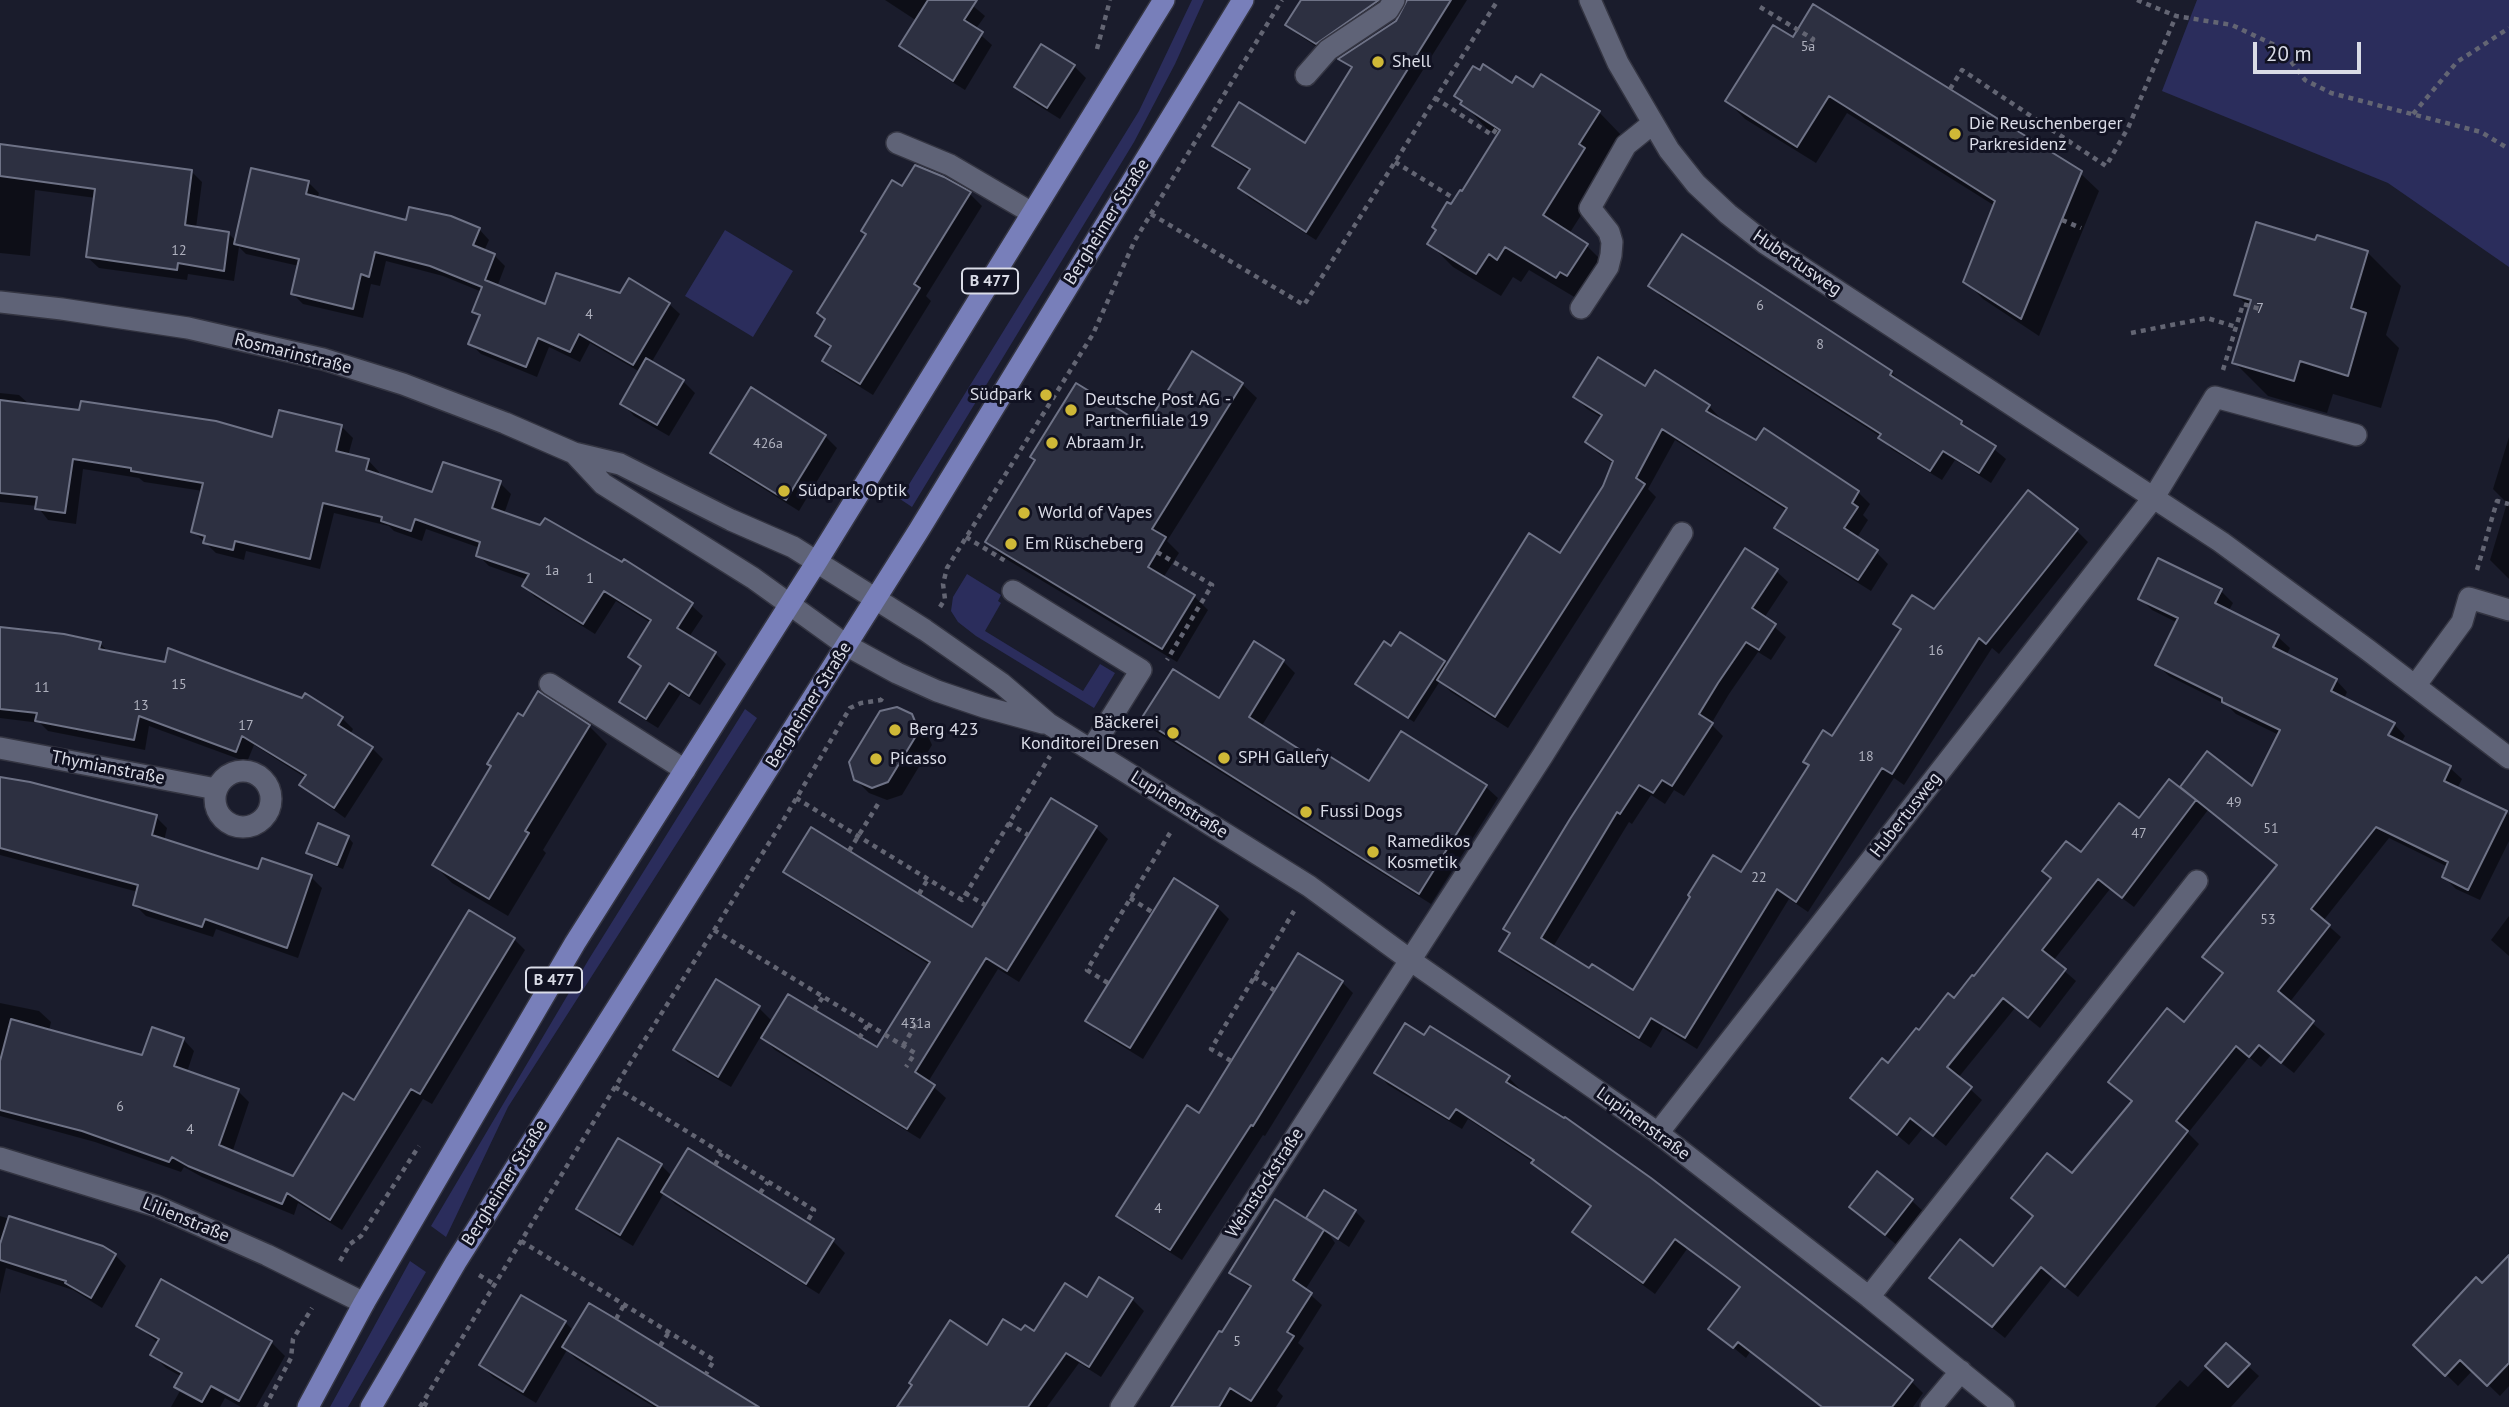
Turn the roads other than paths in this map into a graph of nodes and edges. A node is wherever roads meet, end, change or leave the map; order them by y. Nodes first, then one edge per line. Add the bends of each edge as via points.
1 (1164, 0) edge
2 (1243, 0) edge
3 (1394, 0) edge
4 (1590, 0) edge
5 (1306, 75) dead end
6 (1652, 124) junction
7 (897, 143) dead end
8 (1032, 213) junction
9 (0, 302) edge
10 (1581, 308) dead end
11 (2356, 435) dead end
12 (574, 453) junction
13 (2154, 496) junction
14 (1682, 533) dead end
15 (816, 563) junction
16 (1013, 591) dead end
17 (875, 599) junction
18 (790, 604) junction
19 (2509, 610) edge
20 (846, 645) junction
21 (550, 684) dead end
22 (2415, 686) junction
23 (1056, 729) junction
24 (0, 748) edge
25 (1091, 750) junction
26 (2509, 758) edge
27 (685, 770) junction
28 (216, 789) dead end
29 (2197, 881) dead end
30 (1410, 960) junction
31 (1658, 1133) junction
32 (0, 1158) edge
33 (1869, 1297) junction
34 (364, 1303) junction
35 (1961, 1371) junction
36 (308, 1407) edge
37 (371, 1407) edge
38 (1121, 1407) edge
39 (1931, 1407) edge
40 (2004, 1407) edge

1 - 8 main road, B 477
2 - 17 main road, Bergheimer Straße
3 - 5 street via 1388,10 1328,50
4 - 6 street, Hubertusweg
6 - 10 street via 1626,145 1590,208 1609,232 1611,255
6 - 13 street, Hubertusweg via 1696,184 1766,244
7 - 8 street via 950,165
8 - 15 main road, B 477
9 - 12 street, Rosmarinstraße via 188,328 323,359 403,384
11 - 13 street via 2216,397
12 - 15 street, Rosmarinstraße via 620,464 778,539
12 - 18 street, Rosmarinstraße via 603,484
13 - 22 street, Hubertusweg
13 - 31 street, Hubertusweg
14 - 30 street
15 - 17 street, Lupinenstraße
15 - 18 main road, B 477
16 - 25 street via 1141,670
17 - 20 main road, Bergheimer Straße
17 - 23 street, Lupinenstraße via 1001,682
18 - 20 street, Rosmarinstraße
18 - 27 main road, B 477
19 - 22 street via 2469,598 2462,622
20 - 23 street, Lupinenstraße via 950,695
20 - 37 main road, Bergheimer Straße via 483,1217
21 - 27 street
22 - 26 street, Hubertusweg
23 - 25 street, Lupinenstraße
24 - 28 street, Thymianstraße
25 - 30 street, Lupinenstraße via 1309,886
27 - 34 main road, B 477 via 575,943
29 - 33 street
30 - 31 street, Lupinenstraße
30 - 38 street, Weinstockstraße
31 - 33 street, Lupinenstraße
32 - 34 street, Lilienstraße via 156,1206
33 - 35 street, Lupinenstraße
34 - 36 main road, B 477
35 - 39 street
35 - 40 street, Lupinenstraße

